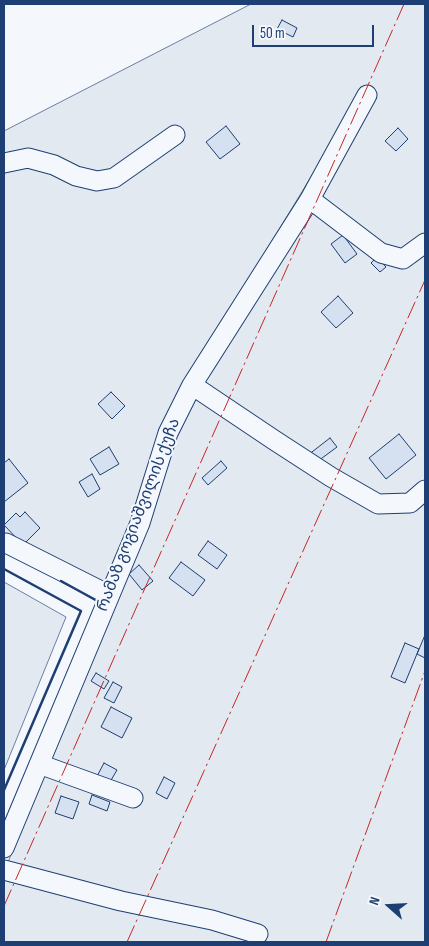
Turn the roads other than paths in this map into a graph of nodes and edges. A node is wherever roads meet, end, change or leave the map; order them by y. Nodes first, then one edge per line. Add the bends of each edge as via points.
1 (366, 95) dead end
2 (175, 135) dead end
3 (4, 163) edge
4 (310, 199) junction
5 (425, 243) edge
6 (192, 385) junction
7 (425, 490) edge
8 (6, 543) dead end
9 (109, 595) junction
10 (39, 764) junction
11 (133, 798) dead end
12 (4, 848) edge
13 (4, 870) edge
14 (258, 934) dead end

1 - 4 street, რამაზ გოგიაშვილის ქუჩა
2 - 3 street via 114,178 97,181 76,176 54,164 28,158
4 - 5 street via 381,253 403,258
4 - 6 street, რამაზ გოგიაშვილის ქუჩა
6 - 7 street via 331,477 378,504 410,503
6 - 9 street, რამაზ გოგიაშვილის ქუჩა via 168,433 140,523
8 - 9 street
9 - 10 street, რამაზ გოგიაშვილის ქუჩა
10 - 11 street
10 - 12 street, რამაზ გოგიაშვილის ქუჩა
13 - 14 street

